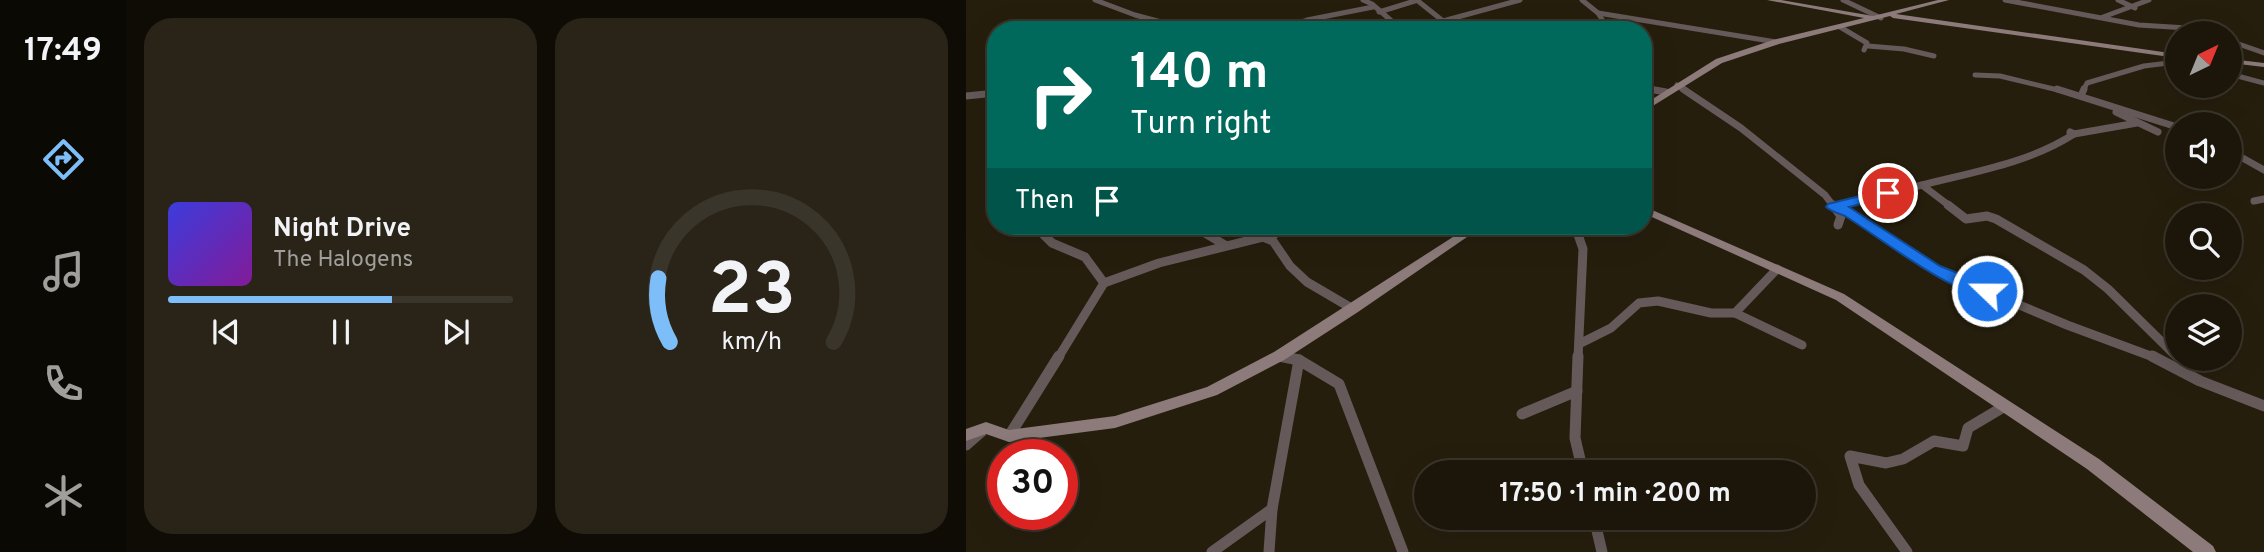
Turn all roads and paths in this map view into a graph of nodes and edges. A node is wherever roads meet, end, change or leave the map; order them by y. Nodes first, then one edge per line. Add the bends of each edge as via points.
1 (1095, 0) edge
2 (1363, 0) edge
3 (1418, 0) edge
4 (1520, 0) edge
5 (1582, 0) edge
6 (1770, 0) edge
7 (1843, 0) edge
8 (1940, 0) edge
9 (2005, 0) edge
10 (2118, 0) edge
11 (2149, 0) edge
12 (1373, 7) junction
13 (2135, 8) junction
14 (1379, 12) junction
15 (1598, 13) junction
16 (1882, 17) junction
17 (2102, 18) junction
18 (1157, 21) edge
19 (1304, 21) edge
20 (1390, 21) edge
21 (1603, 21) edge
22 (1647, 21) edge
23 (1652, 22) edge
24 (1840, 27) junction
25 (2165, 27) edge
26 (1776, 42) junction
27 (2242, 45) edge
28 (2264, 53) edge
29 (1934, 56) dead end
30 (2165, 57) edge
31 (2165, 62) edge
32 (2242, 62) edge
33 (2264, 65) edge
34 (1975, 75) dead end
35 (2242, 77) edge
36 (2264, 83) edge
37 (1677, 85) junction
38 (1652, 90) edge
39 (1666, 92) junction
40 (987, 94) edge
41 (966, 96) edge
42 (2081, 96) junction
43 (2096, 101) junction
44 (1652, 102) edge
45 (2137, 123) junction
46 (2165, 123) edge
47 (2158, 132) dead end
48 (2242, 158) edge
49 (2264, 170) edge
50 (1922, 186) junction
51 (2264, 199) edge
52 (2254, 201) dead end
53 (1833, 207) junction
54 (1652, 213) edge
55 (1838, 225) dead end
56 (1044, 235) edge
57 (1208, 235) edge
58 (1271, 235) edge
59 (1464, 235) edge
60 (1578, 235) edge
61 (1263, 237) junction
62 (1225, 245) junction
63 (1777, 269) junction
64 (1104, 283) junction
65 (1353, 309) junction
66 (1735, 313) junction
67 (1580, 344) junction
68 (1802, 345) dead end
69 (2165, 345) edge
70 (1279, 356) junction
71 (1299, 360) junction
72 (2190, 371) edge
73 (2200, 381) junction
74 (1577, 391) junction
75 (2005, 406) junction
76 (2264, 406) edge
77 (1522, 414) dead end
78 (986, 428) junction
79 (966, 435) edge
80 (1009, 436) junction
81 (966, 445) edge
82 (1580, 460) edge
83 (1272, 509) junction
84 (1597, 530) edge
85 (1212, 552) edge
86 (1269, 552) edge
87 (1403, 552) edge
88 (1602, 552) edge
89 (1907, 552) edge
90 (2207, 552) edge

1 - 18 street
2 - 12 street
3 - 4 street via 1443,21
3 - 14 street
5 - 15 street
6 - 16 street
7 - 16 street
8 - 16 street
9 - 17 street
10 - 13 street
11 - 13 street
12 - 14 street
12 - 19 street
13 - 17 street
14 - 20 street
15 - 21 street
15 - 22 street
16 - 24 street
16 - 30 street
17 - 25 street
23 - 26 street
24 - 26 street
24 - 29 street via 1862,39 1866,48 1905,49
26 - 37 street via 1719,61
27 - 28 street
31 - 42 street via 2087,83
32 - 33 street
34 - 42 street via 2012,78
35 - 36 street
37 - 39 street
37 - 53 street via 1741,128 1825,195
38 - 39 street
39 - 44 street
40 - 41 street
42 - 43 street
43 - 45 street
43 - 46 street
45 - 47 street
45 - 50 street via 2071,132 2057,145 2018,160
48 - 49 street
50 - 53 street
50 - 69 street via 1966,219 1996,219 2084,270
51 - 52 street
53 - 55 street via 1841,216
53 - 73 street via 1848,212 1934,269 2154,357
54 - 63 street
56 - 64 street via 1085,257
57 - 62 street
58 - 61 street
59 - 65 street
60 - 67 street via 1583,249
61 - 62 street
61 - 65 street via 1273,241 1290,267 1307,282
62 - 64 street
63 - 66 street
63 - 75 street via 1840,297
64 - 80 street
65 - 70 street
66 - 67 street via 1711,313 1658,301 1639,303 1611,328
66 - 68 street
67 - 74 street
70 - 71 street
70 - 80 street via 1212,391 1115,422
71 - 83 street
71 - 87 street via 1339,384
72 - 73 street
73 - 76 street
74 - 77 street
74 - 82 street via 1575,438
75 - 89 street via 1968,428 1964,446 1934,441 1902,461 1878,464 1850,456 1859,485
75 - 90 street via 2093,464
78 - 79 street
78 - 80 street
78 - 81 street
83 - 85 street
83 - 86 street
84 - 88 street

